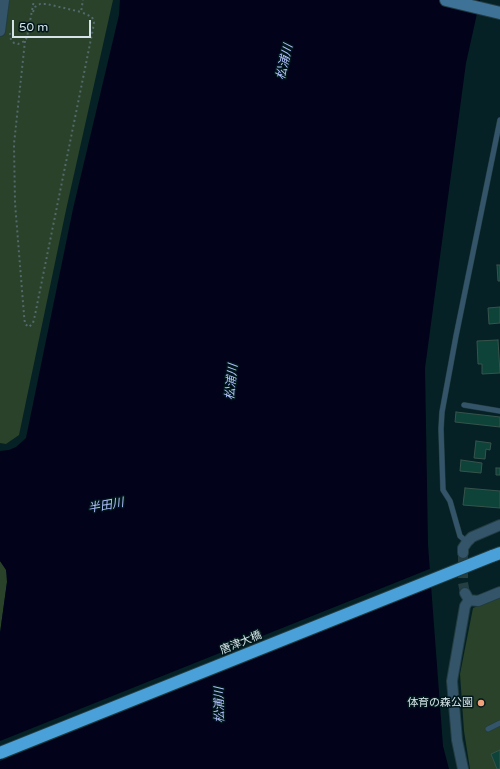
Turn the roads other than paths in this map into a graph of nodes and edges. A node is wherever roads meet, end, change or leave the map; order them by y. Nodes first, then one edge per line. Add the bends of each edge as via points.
1 (4, 0) edge
2 (446, 0) edge
3 (500, 13) edge
4 (5, 30) edge
5 (500, 120) edge
6 (464, 405) dead end
7 (500, 411) edge
8 (500, 525) edge
9 (467, 542) junction
10 (463, 553) tunnel mouth
11 (497, 554) edge
12 (500, 592) edge
13 (500, 723) edge
14 (488, 728) dead end
15 (0, 754) edge
16 (463, 769) edge

1 - 4 street
2 - 3 street
5 - 9 lane via 442,412 444,490 460,536
6 - 7 lane
8 - 9 street via 472,537
9 - 10 street
11 - 15 highway, 唐津大橋, bridge
12 - 16 street via 478,601 467,597 465,606 452,681 457,740
13 - 14 lane

